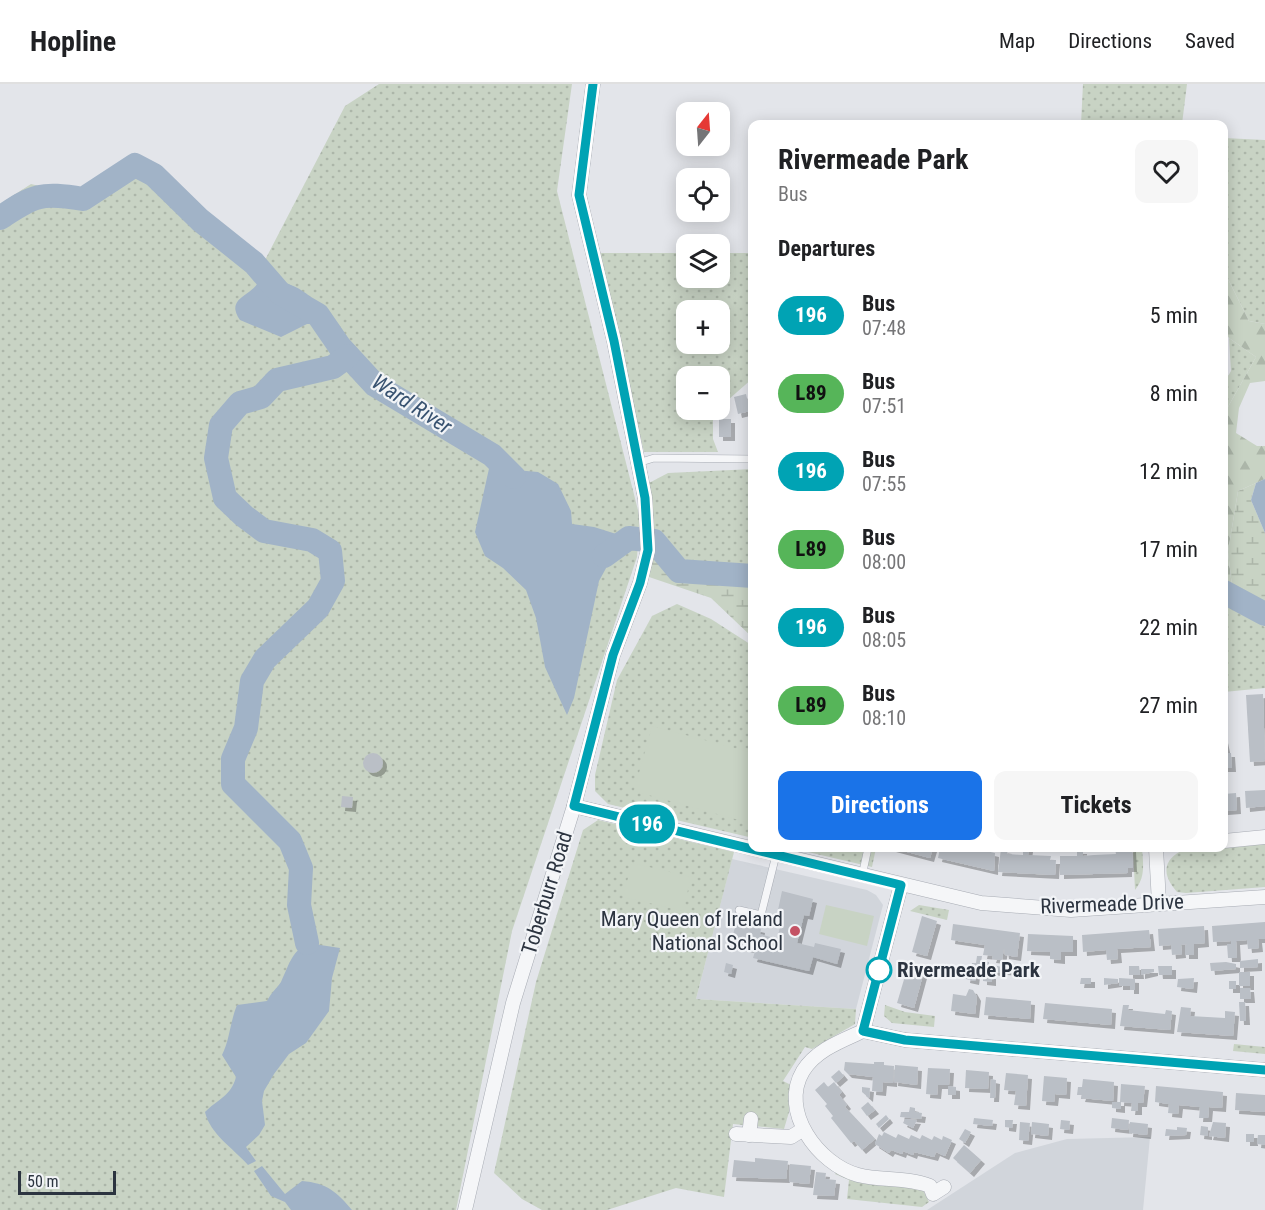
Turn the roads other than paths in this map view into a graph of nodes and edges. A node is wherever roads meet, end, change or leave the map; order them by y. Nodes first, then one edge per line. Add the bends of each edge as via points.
1 (593, 84) edge
2 (748, 459) edge
3 (638, 463) junction
4 (574, 806) junction
5 (1265, 837) edge
6 (1228, 841) edge
7 (748, 848) edge
8 (764, 852) edge
9 (867, 852) edge
10 (1156, 852) edge
11 (776, 855) junction
12 (862, 876) junction
13 (901, 885) junction
14 (1265, 897) edge
15 (1159, 903) junction
16 (739, 910) dead end
17 (863, 1031) junction
18 (1265, 1070) edge
19 (751, 1119) dead end
20 (802, 1130) junction
21 (944, 1187) dead end
22 (465, 1210) edge

1 - 3 street, Toberburr Road via 579,195
2 - 3 lane via 654,458
3 - 4 street, Toberburr Road via 648,550 613,655
4 - 7 street, Rivermeade Drive
4 - 22 street, Toberburr Road via 513,1003
5 - 6 street
8 - 11 street, Rivermeade Drive
9 - 12 lane
10 - 15 street
11 - 12 street, Rivermeade Drive
11 - 16 lane via 761,915
12 - 13 street, Rivermeade Drive
13 - 15 street, Rivermeade Drive via 981,903 1071,910
13 - 17 street
14 - 15 street, Rivermeade Drive
17 - 18 street via 905,1040
17 - 20 street via 816,1056 803,1071 796,1087
19 - 20 street via 742,1135 791,1137
20 - 21 street via 832,1162 857,1175 918,1181 930,1186 933,1194

